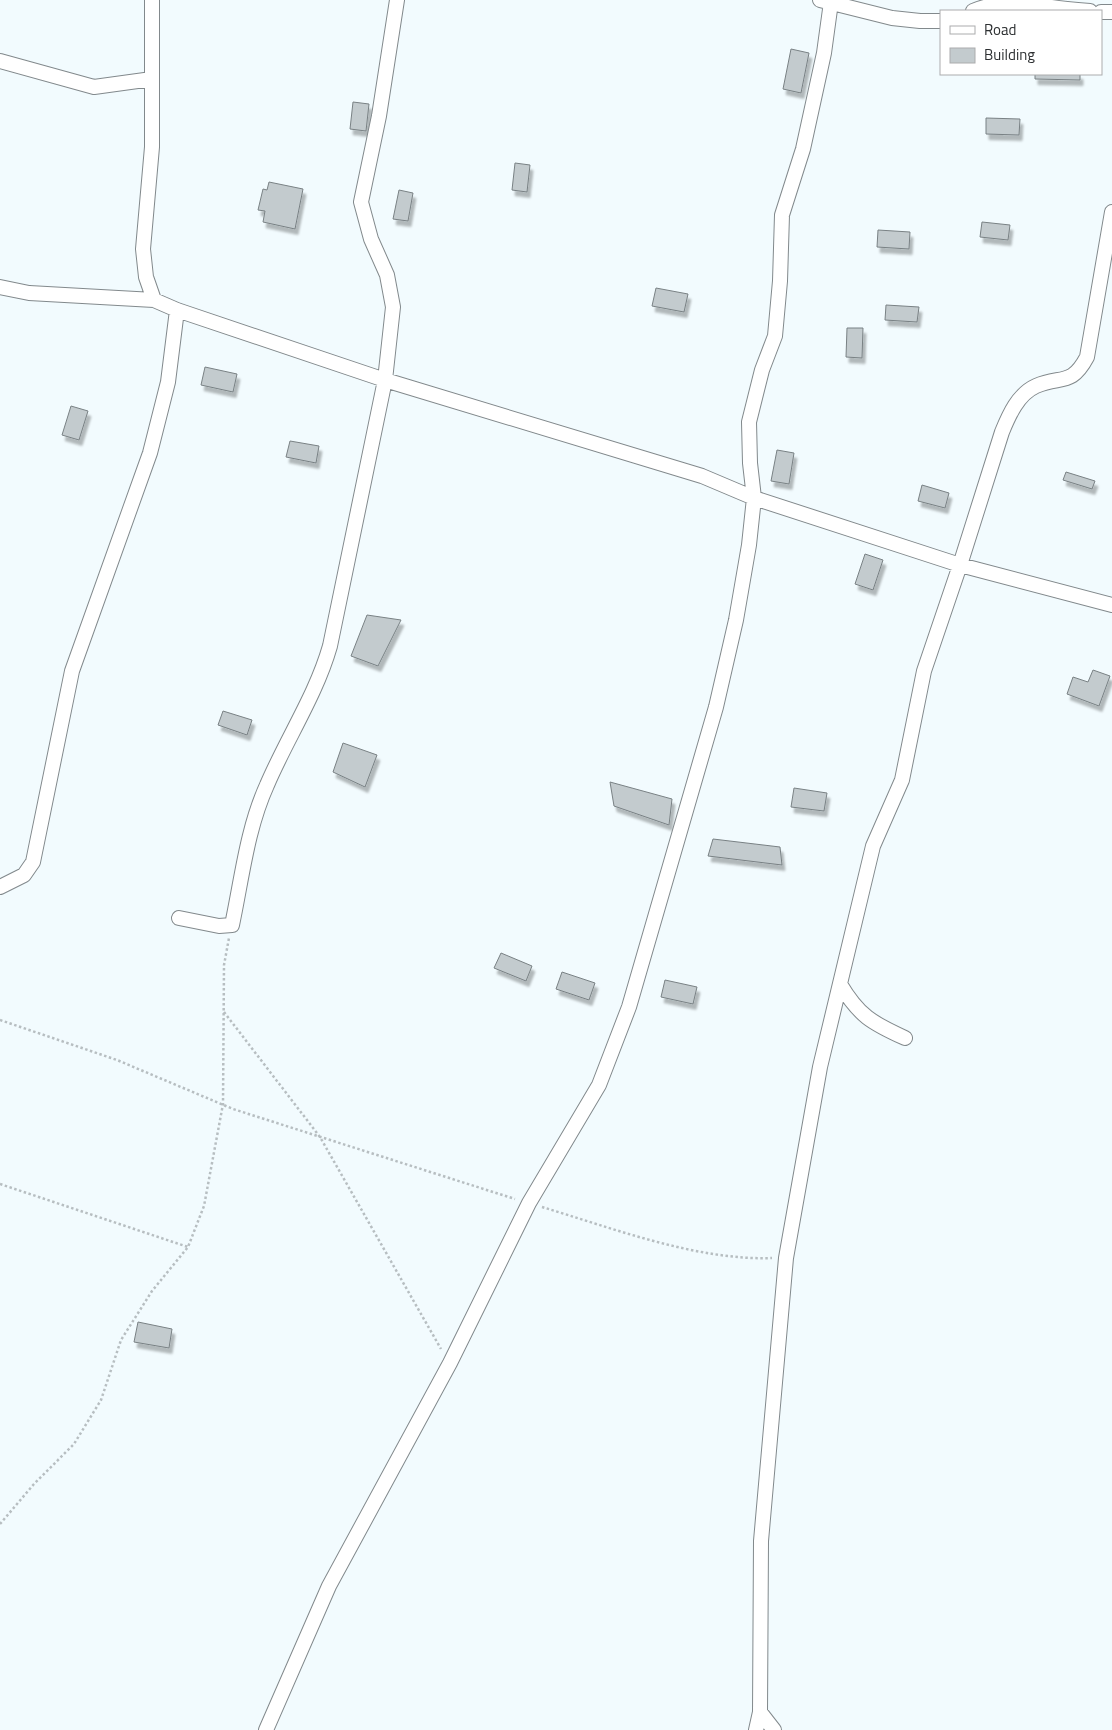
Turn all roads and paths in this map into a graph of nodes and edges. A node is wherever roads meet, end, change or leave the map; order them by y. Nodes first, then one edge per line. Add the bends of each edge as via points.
1 (152, 0) edge
2 (397, 0) edge
3 (825, 1) edge
4 (975, 10) edge
5 (1081, 10) edge
6 (940, 21) edge
7 (0, 62) edge
8 (152, 79) junction
9 (1112, 212) edge
10 (0, 287) edge
11 (154, 300) junction
12 (177, 310) junction
13 (385, 380) junction
14 (754, 498) junction
15 (960, 566) junction
16 (1112, 605) edge
17 (0, 888) edge
18 (179, 918) dead end
19 (232, 925) junction
20 (840, 984) junction
21 (224, 1011) junction
22 (0, 1020) edge
23 (905, 1038) dead end
24 (223, 1104) junction
25 (320, 1137) junction
26 (0, 1184) edge
27 (529, 1204) junction
28 (188, 1247) junction
29 (786, 1258) junction
30 (450, 1363) junction
31 (0, 1524) edge
32 (760, 1712) junction
33 (266, 1730) edge
34 (756, 1730) edge
35 (774, 1730) edge

1 - 8 street
2 - 13 street via 379,116 361,202 370,239 388,275 393,307
3 - 6 street via 892,18
3 - 14 street via 824,53 803,148 782,215 775,336 762,370 749,422
4 - 5 street via 1021,3
7 - 8 street via 94,87
8 - 11 street via 152,147 143,249 146,276
9 - 15 street via 1088,357 1069,378 1030,389 1009,414
10 - 11 street via 29,293
11 - 12 street
12 - 13 street
12 - 17 street via 168,382 150,453 72,670 33,862 24,875
13 - 14 street via 702,476
13 - 19 street via 325,662 266,786 254,819
14 - 15 street
14 - 27 street via 736,620 716,707 629,1007 599,1086
15 - 16 street
15 - 20 street via 924,671 902,780 873,846
18 - 19 street via 219,926
19 - 21 path via 224,965
20 - 23 street via 852,1004 869,1019
20 - 29 street via 820,1067
21 - 24 path
21 - 25 path
22 - 24 path via 117,1060
24 - 25 path
24 - 28 path via 204,1206
25 - 27 path
25 - 30 path
26 - 28 path
27 - 29 path via 683,1249 751,1259
27 - 30 street
28 - 31 path via 152,1291 121,1340 101,1400 74,1444
29 - 32 street via 761,1541
30 - 33 street via 329,1586
32 - 34 street
32 - 35 street

